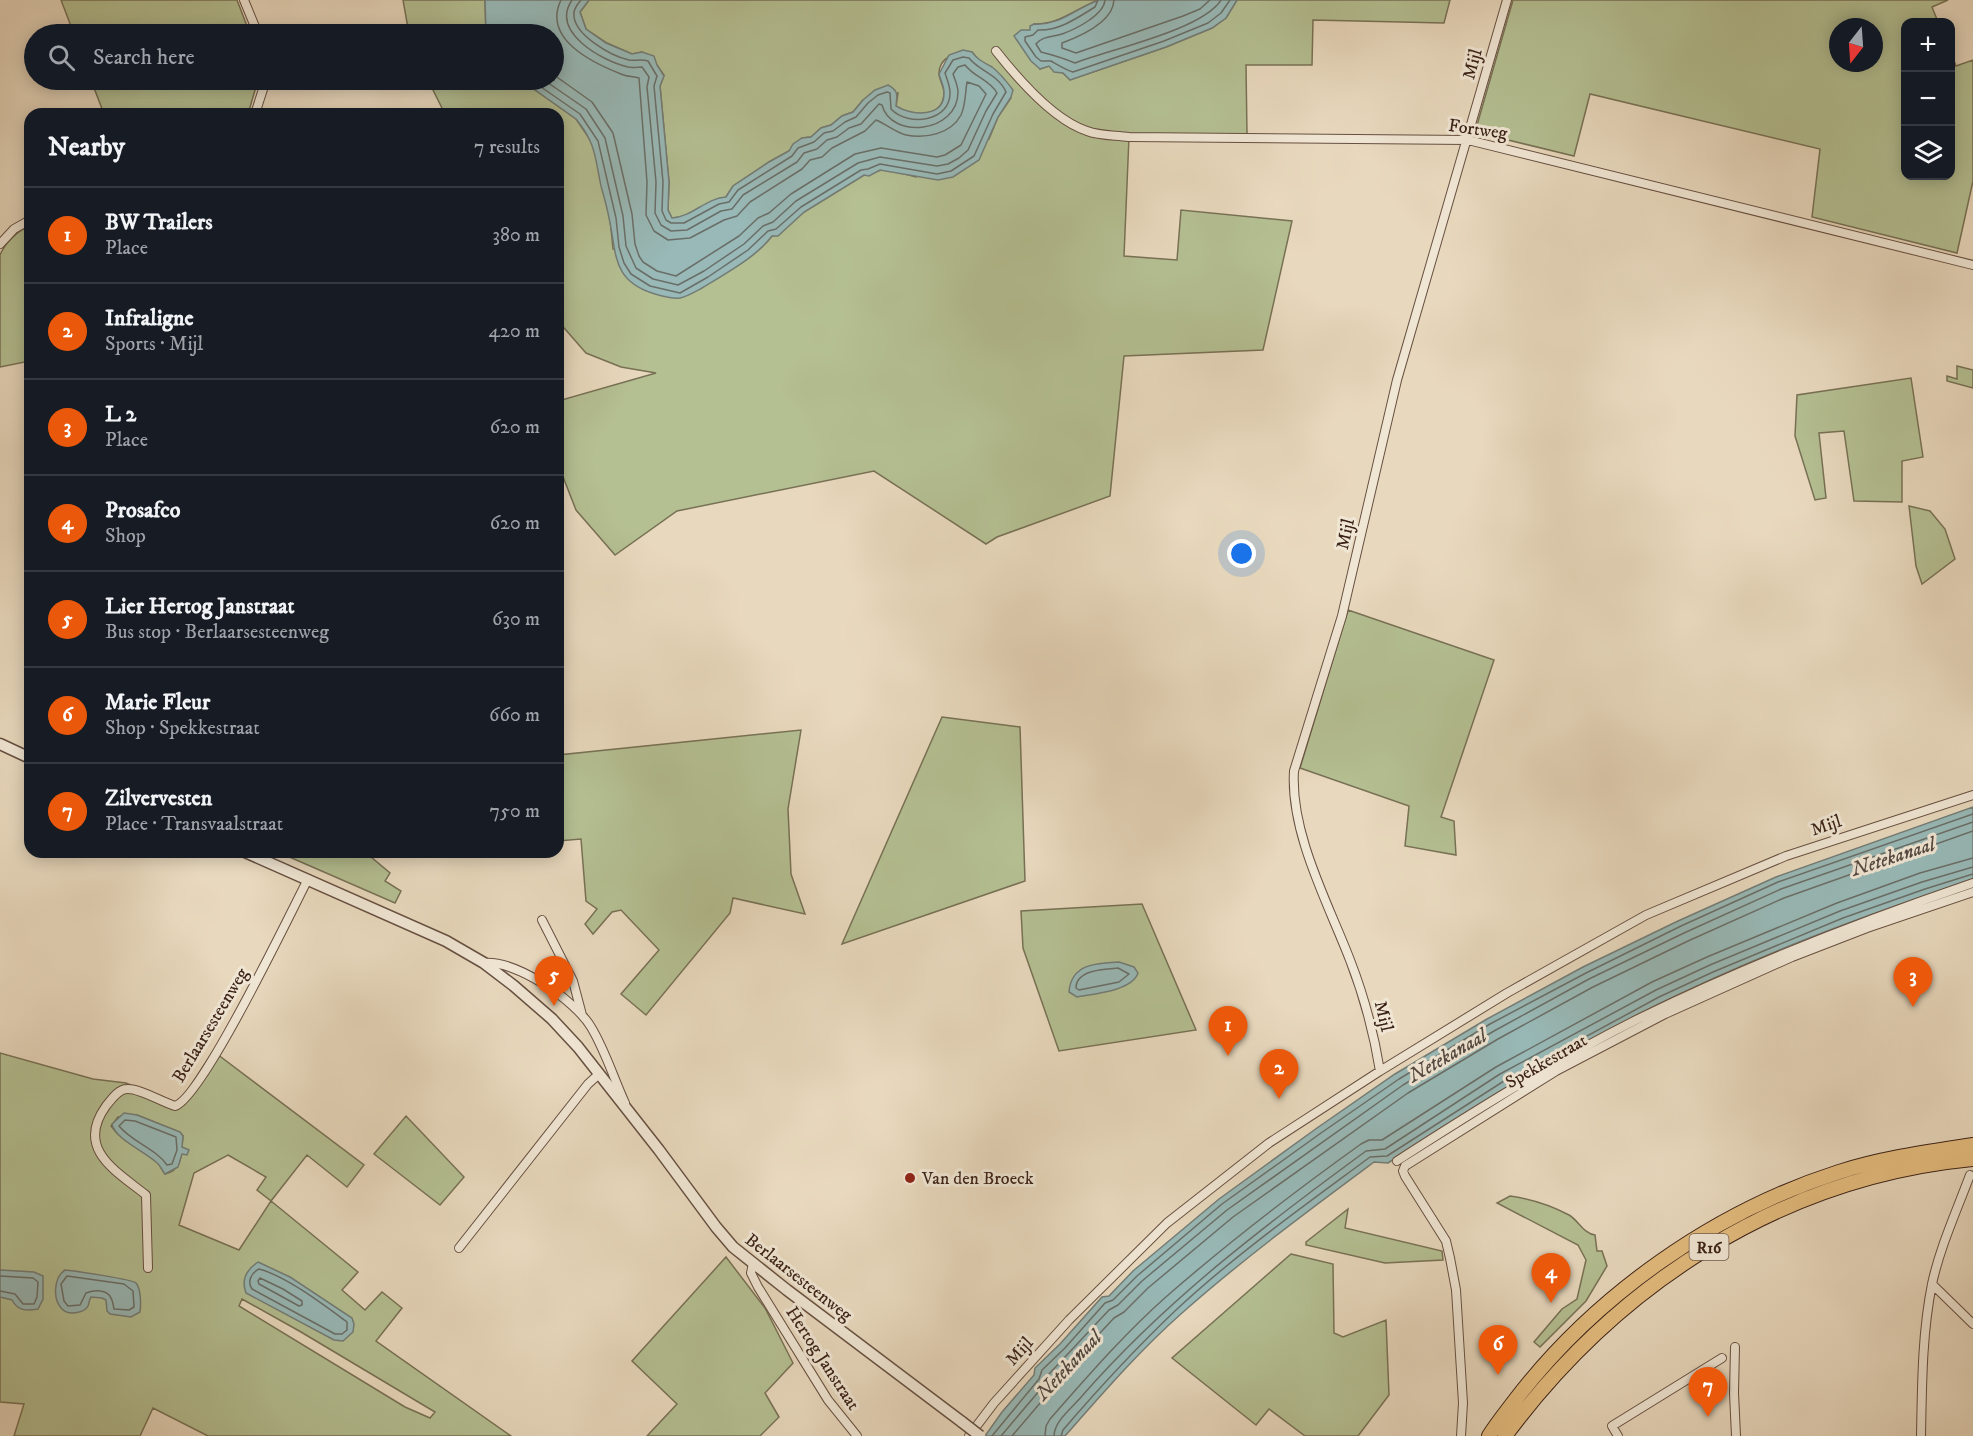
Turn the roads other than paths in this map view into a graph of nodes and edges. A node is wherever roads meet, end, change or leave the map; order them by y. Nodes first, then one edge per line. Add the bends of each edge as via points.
1 (244, 0) edge
2 (1507, 0) edge
3 (254, 24) edge
4 (996, 51) dead end
5 (263, 90) edge
6 (257, 108) edge
7 (1468, 140) junction
8 (24, 223) edge
9 (0, 244) edge
10 (1973, 265) edge
11 (0, 744) edge
12 (24, 755) edge
13 (1973, 795) edge
14 (259, 858) edge
15 (308, 879) junction
16 (1973, 883) edge
17 (1973, 892) edge
18 (542, 920) dead end
19 (483, 963) junction
20 (582, 1015) junction
21 (1380, 1071) junction
22 (599, 1074) junction
23 (630, 1112) junction
24 (1973, 1145) edge
25 (1973, 1159) edge
26 (1397, 1161) dead end
27 (1970, 1175) dead end
28 (459, 1248) dead end
29 (753, 1263) junction
30 (148, 1268) dead end
31 (1932, 1284) junction
32 (1973, 1324) edge
33 (1735, 1347) dead end
34 (1722, 1358) dead end
35 (857, 1436) edge
36 (969, 1436) edge
37 (980, 1436) edge
38 (1461, 1436) edge
39 (1489, 1436) edge
40 (1505, 1436) edge
41 (1618, 1436) edge
42 (1736, 1436) edge
43 (1921, 1436) edge

1 - 3 street
2 - 7 street, Mijl
4 - 7 street, Fortweg via 1013,73 1052,108 1077,127 1101,134
5 - 6 street
7 - 10 street, Fortweg
7 - 21 street, Mijl via 1395,389 1347,597 1294,771 1302,831 1358,980
8 - 9 street
11 - 12 street
13 - 21 street, Mijl via 1786,856 1646,915 1507,993
14 - 15 street, Berlaarsesteenweg
15 - 19 street, Berlaarsesteenweg via 435,936
15 - 30 street, Berlaarsesteenweg via 244,1006 182,1104 175,1106 134,1089 121,1090 98,1121 94,1134 100,1156 146,1195
16 - 26 street via 1825,936 1640,1018 1468,1115
17 - 38 street, Spekkestraat via 1792,957 1665,1014 1547,1077 1405,1166 1405,1176 1446,1240 1450,1258 1464,1403
18 - 20 street, Berlaarsesteenweg via 573,981
19 - 20 street, Berlaarsesteenweg via 520,971 546,985
19 - 22 street, Berlaarsesteenweg via 552,1019
20 - 23 street, Berlaarsesteenweg via 592,1028
21 - 36 street, Mijl via 1269,1143 1167,1223 1069,1320
22 - 23 street, Berlaarsesteenweg
22 - 28 street
23 - 29 street, Berlaarsesteenweg via 716,1227
24 - 39 main road, R16 via 1841,1171 1780,1195 1715,1228 1649,1271 1599,1311 1541,1368
25 - 40 main road, R16 via 1844,1184 1718,1241 1656,1282 1593,1335 1544,1386
27 - 31 street
29 - 35 street, Hertog Janstraat via 751,1273 758,1287 828,1400
29 - 37 street, Berlaarsesteenweg, bridge
31 - 32 street
31 - 43 street via 1923,1351
33 - 42 street
34 - 41 street via 1611,1426

